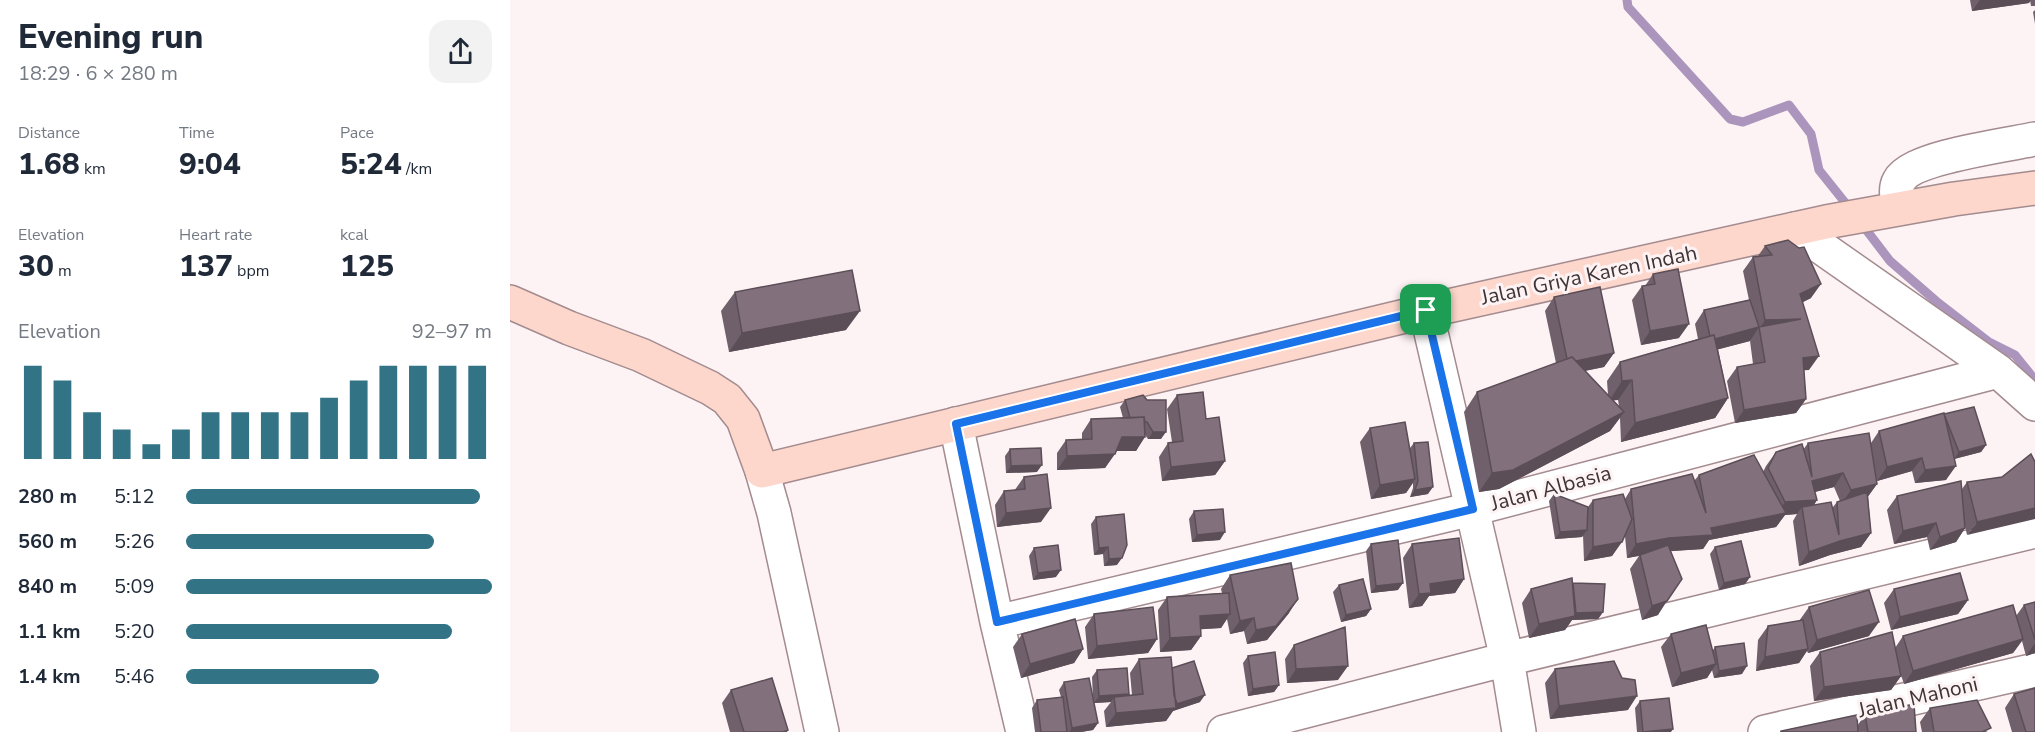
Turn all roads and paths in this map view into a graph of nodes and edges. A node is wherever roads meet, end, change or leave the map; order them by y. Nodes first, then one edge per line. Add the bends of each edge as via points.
1 (2035, 139) edge
2 (2035, 188) edge
3 (1884, 211) junction
4 (1811, 226) junction
5 (510, 302) edge
6 (1426, 310) junction
7 (1998, 371) junction
8 (2035, 404) edge
9 (956, 424) junction
10 (762, 471) junction
11 (1473, 509) junction
12 (2035, 531) edge
13 (997, 622) junction
14 (1507, 659) junction
15 (2035, 670) edge
16 (822, 732) edge
17 (1023, 732) edge
18 (1224, 732) edge
19 (1519, 732) edge
20 (1765, 732) edge

1 - 3 street via 1915,167 1899,180
2 - 3 street, Jalan Griya Karen Indah
3 - 4 street, Jalan Griya Karen Indah
4 - 6 street, Jalan Griya Karen Indah
4 - 7 street
5 - 10 street via 641,355 727,399 743,419
6 - 9 street, Jalan Griya Karen Indah
6 - 11 street
7 - 8 street
7 - 11 street, Jalan Albasia
9 - 10 street, Jalan Griya Karen Indah
9 - 13 street
10 - 16 street
11 - 13 street, Jalan Albasia
11 - 14 street
12 - 14 street
13 - 17 street
14 - 18 street
14 - 19 street
15 - 20 street, Jalan Mahoni

